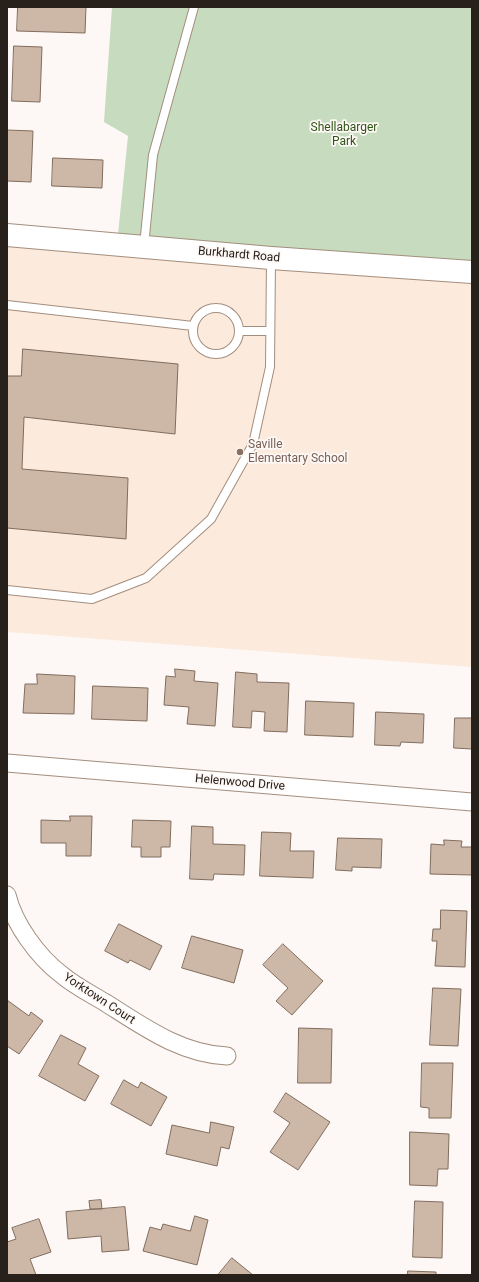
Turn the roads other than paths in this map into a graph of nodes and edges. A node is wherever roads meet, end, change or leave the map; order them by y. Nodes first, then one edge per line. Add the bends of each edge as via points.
1 (194, 7) edge
2 (7, 235) edge
3 (144, 247) junction
4 (271, 258) junction
5 (472, 272) edge
6 (7, 305) edge
7 (193, 326) junction
8 (239, 332) junction
9 (270, 332) junction
10 (7, 590) edge
11 (7, 763) edge
12 (472, 802) edge
13 (7, 895) edge
14 (227, 1056) dead end

1 - 3 lane via 153,155
2 - 3 main road, Burkhardt Road
3 - 4 main road, Burkhardt Road
4 - 5 main road, Burkhardt Road
4 - 9 lane
6 - 7 lane
7 - 8 lane via 202,312 217,307 232,313
7 - 8 lane via 194,340 204,351 211,354 232,348
8 - 9 lane
9 - 10 lane via 270,366 253,444 211,519 146,578 92,599
11 - 12 street, Helenwood Drive
13 - 14 street, Yorktown Court via 24,930 40,953 62,975 155,1034 187,1049

